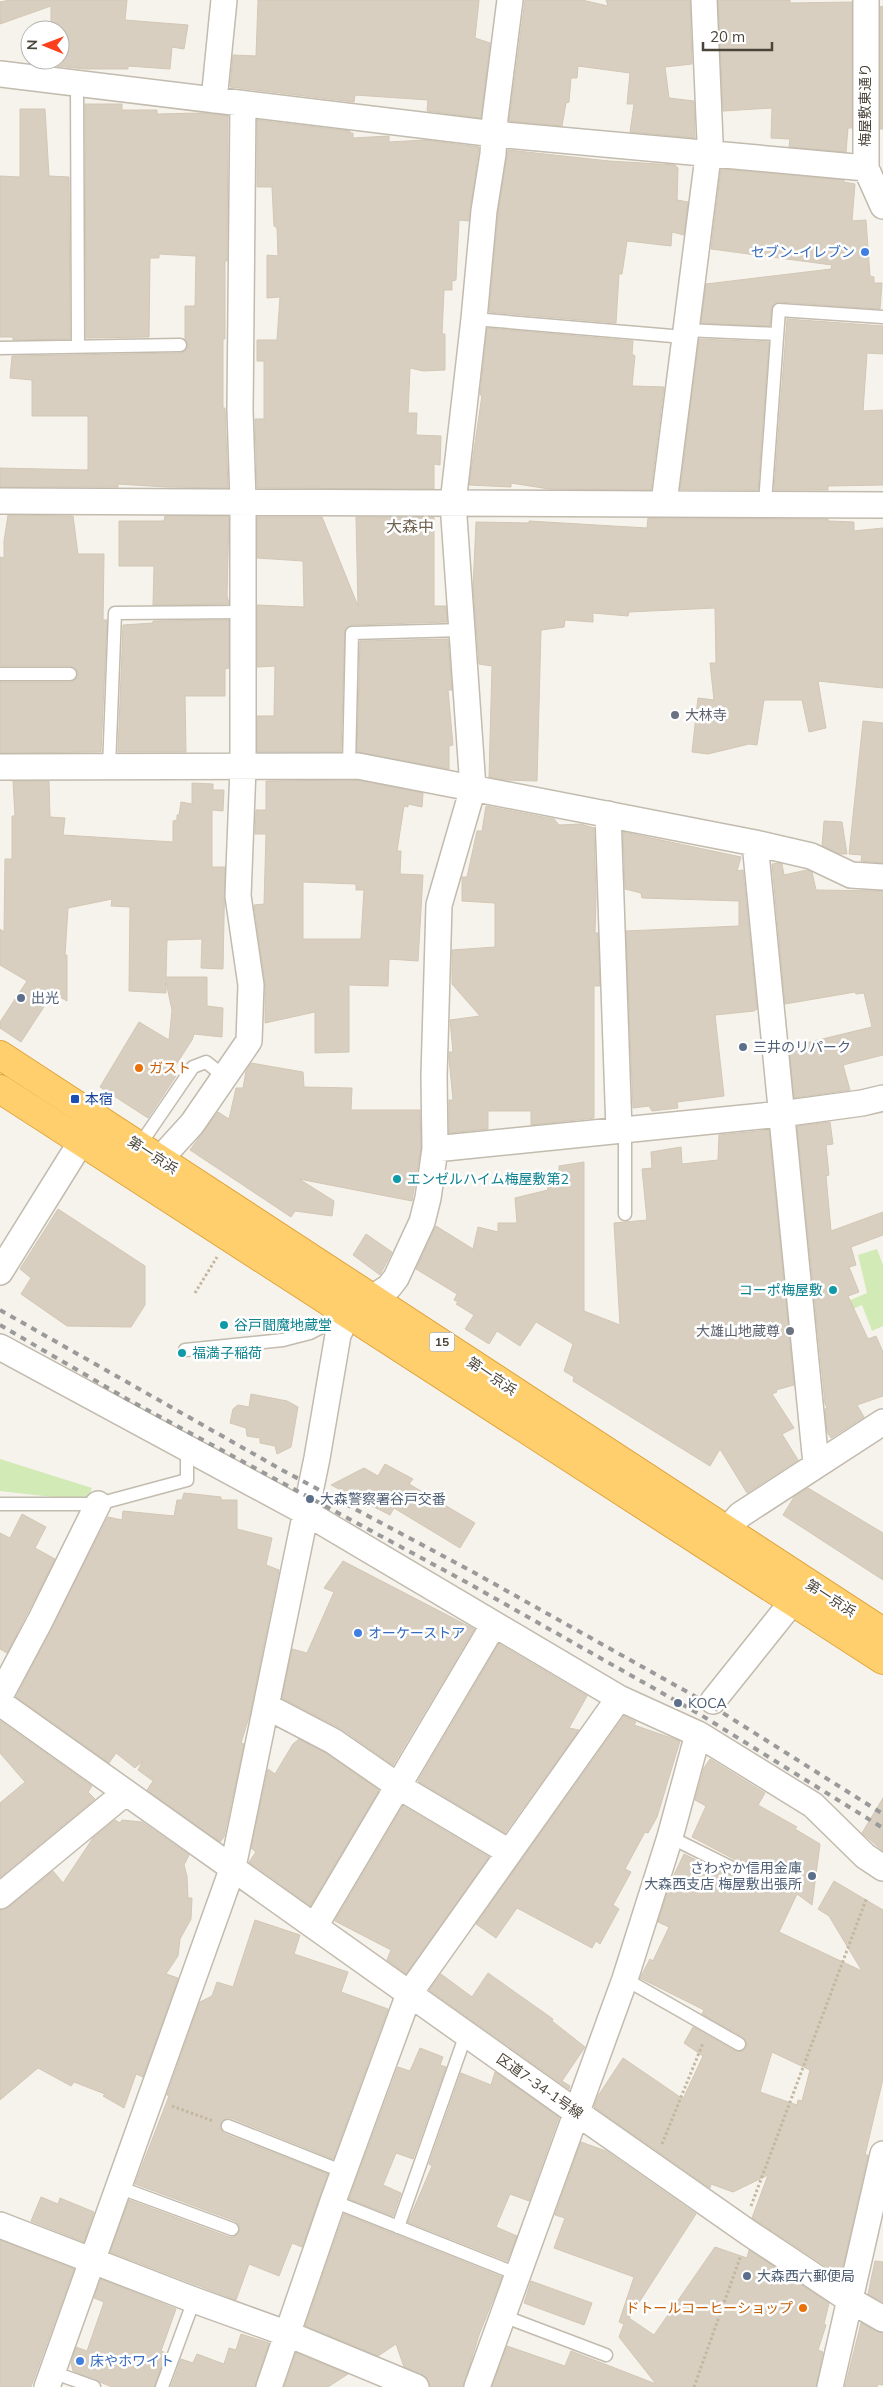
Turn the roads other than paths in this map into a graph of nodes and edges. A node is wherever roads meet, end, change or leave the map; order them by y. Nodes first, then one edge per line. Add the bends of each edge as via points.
1 (224, 0) edge
2 (704, 0) edge
3 (866, 0) edge
4 (507, 2) edge
5 (0, 74) edge
6 (76, 82) junction
7 (214, 100) junction
8 (243, 104) junction
9 (495, 134) junction
10 (709, 153) junction
11 (866, 168) junction
12 (883, 201) edge
13 (883, 206) edge
14 (883, 317) edge
15 (474, 319) junction
16 (685, 333) junction
17 (777, 334) junction
18 (180, 345) dead end
19 (78, 346) junction
20 (0, 348) edge
21 (0, 501) edge
22 (244, 501) junction
23 (452, 502) junction
24 (664, 503) junction
25 (765, 503) junction
26 (883, 505) edge
27 (243, 612) junction
28 (462, 630) junction
29 (0, 674) edge
30 (70, 674) dead end
31 (349, 766) junction
32 (0, 767) edge
33 (109, 768) junction
34 (243, 768) junction
35 (473, 788) junction
36 (608, 814) junction
37 (755, 843) junction
38 (883, 877) edge
39 (0, 1055) edge
40 (0, 1089) edge
41 (883, 1098) edge
42 (781, 1114) junction
43 (622, 1129) junction
44 (81, 1142) junction
45 (436, 1149) junction
46 (150, 1152) junction
47 (625, 1214) dead end
48 (0, 1272) edge
49 (374, 1298) junction
50 (348, 1314) junction
51 (0, 1347) edge
52 (186, 1350) dead end
53 (883, 1422) edge
54 (187, 1449) junction
55 (816, 1464) junction
56 (0, 1504) edge
57 (98, 1504) junction
58 (305, 1512) junction
59 (726, 1531) junction
60 (793, 1601) junction
61 (494, 1624) junction
62 (883, 1632) edge
63 (883, 1660) edge
64 (0, 1696) edge
65 (618, 1698) junction
66 (713, 1700) dead end
67 (0, 1703) edge
68 (266, 1706) junction
69 (698, 1734) junction
70 (398, 1786) junction
71 (125, 1793) junction
72 (670, 1836) junction
73 (509, 1852) junction
74 (233, 1867) junction
75 (883, 1868) edge
76 (762, 1882) dead end
77 (0, 1896) edge
78 (315, 1926) junction
79 (626, 1979) junction
80 (409, 1994) junction
81 (466, 2034) junction
82 (739, 2044) dead end
83 (576, 2112) junction
84 (228, 2126) road end
85 (883, 2154) edge
86 (344, 2172) junction
87 (118, 2187) junction
88 (333, 2201) junction
89 (0, 2224) edge
90 (398, 2227) junction
91 (232, 2229) dead end
92 (92, 2261) junction
93 (518, 2274) junction
94 (194, 2300) junction
95 (850, 2300) junction
96 (503, 2316) junction
97 (883, 2319) edge
98 (288, 2334) junction
99 (606, 2355) dead end
100 (50, 2380) edge
101 (94, 2387) edge
102 (162, 2387) edge
103 (269, 2387) edge
104 (416, 2387) edge
105 (477, 2387) edge
106 (830, 2387) edge

1 - 7 street
2 - 10 street
3 - 11 street, 梅屋敷東通り
4 - 9 street
5 - 6 street
6 - 7 street
6 - 19 lane
7 - 8 street
8 - 9 street
8 - 22 street via 240,410
9 - 10 street
9 - 15 street
10 - 11 street
10 - 16 street
11 - 12 street, 梅屋敷東通り
12 - 13 street, 梅屋敷東通り
14 - 17 lane via 779,310
15 - 16 lane
15 - 23 street
16 - 17 lane
16 - 24 street
17 - 25 lane
18 - 19 lane
19 - 20 lane
21 - 22 street
22 - 23 street
22 - 27 street
23 - 24 street
23 - 28 street
24 - 25 street
25 - 26 street
27 - 33 lane via 115,613
27 - 34 street
28 - 31 lane via 352,633
28 - 35 street
29 - 30 lane
31 - 34 street
31 - 35 street
32 - 33 street
33 - 34 street
34 - 46 street via 238,896 251,985 249,1041 192,1124
35 - 36 street
35 - 45 street via 439,905 434,1076
36 - 37 street
36 - 43 street
37 - 38 street via 811,856 852,876
37 - 42 street
39 - 46 highway, 第一京浜 / 15
40 - 44 highway, 第一京浜 / 15
41 - 42 street
42 - 43 street
42 - 55 street
43 - 45 street
43 - 47 lane
44 - 48 street
44 - 50 highway, 第一京浜 / 15
45 - 49 street via 422,1222 396,1278
46 - 49 highway, 第一京浜 / 15
49 - 50 street
49 - 59 highway, 第一京浜 / 15
50 - 52 lane via 310,1333 283,1340
50 - 58 street via 338,1335
50 - 60 highway, 第一京浜 / 15
51 - 54 street
53 - 55 street
54 - 57 lane via 187,1480
54 - 58 street
55 - 59 street via 740,1515
56 - 57 lane
57 - 64 street
58 - 61 street
58 - 68 street
59 - 62 highway, 第一京浜 / 15
60 - 63 highway, 第一京浜 / 15
60 - 66 street
61 - 65 street
61 - 70 street
65 - 69 street
65 - 73 street
67 - 71 street, 区道7-34-1号線
68 - 70 street via 333,1741
68 - 74 street
69 - 72 street
69 - 75 street via 813,1805 865,1856
70 - 73 street
70 - 78 street
71 - 74 street, 区道7-34-1号線
71 - 77 street
72 - 76 lane
72 - 79 street
73 - 80 street
74 - 78 street, 区道7-34-1号線
74 - 87 street
78 - 80 street, 区道7-34-1号線
79 - 82 lane
79 - 83 street
80 - 81 street, 区道7-34-1号線
80 - 86 street
81 - 83 street, 区道7-34-1号線
81 - 90 lane
83 - 93 street
83 - 95 street, 区道7-34-1号線
84 - 86 lane
85 - 95 street
86 - 88 street
87 - 91 lane
87 - 92 street
88 - 90 lane
88 - 98 street
89 - 92 street
90 - 93 lane
92 - 94 street
92 - 100 street
93 - 96 street
94 - 98 street
94 - 102 lane
95 - 97 street, 区道7-34-1号線
95 - 106 street
96 - 99 lane
96 - 105 street
98 - 103 street
98 - 104 street
100 - 101 lane

